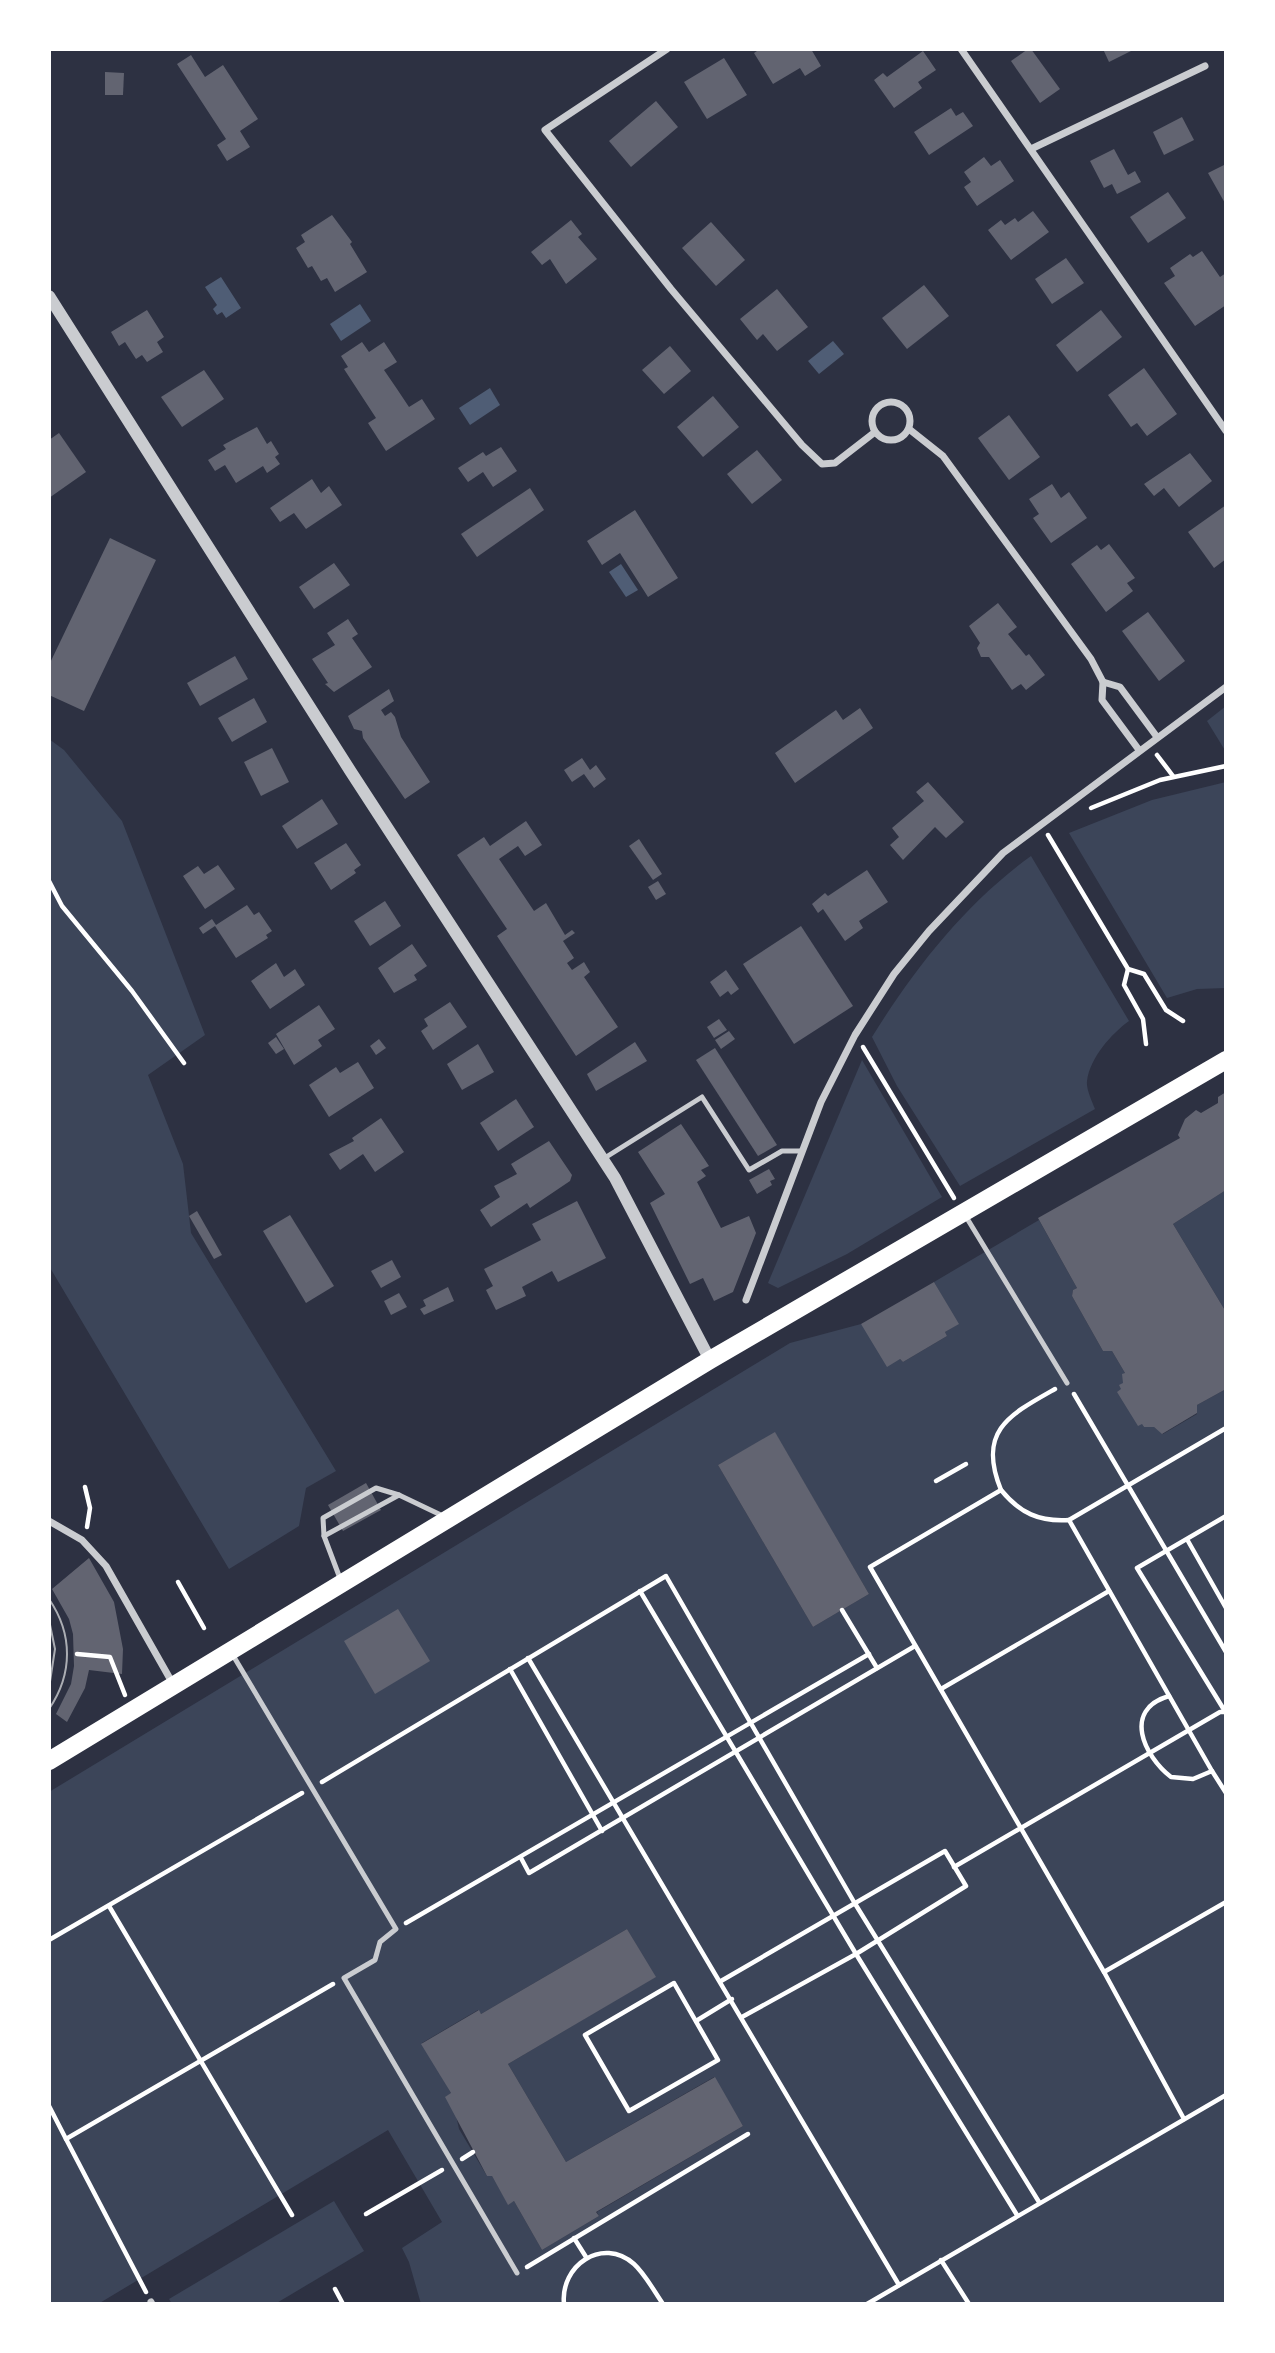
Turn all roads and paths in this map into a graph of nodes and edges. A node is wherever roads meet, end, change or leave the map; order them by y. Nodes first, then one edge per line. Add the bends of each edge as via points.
1 (667, 49) edge
2 (961, 49) edge
3 (1205, 66) dead end
4 (1031, 149) junction
5 (49, 296) edge
6 (909, 429) junction
7 (1226, 431) edge
8 (874, 432) junction
9 (1103, 682) junction
10 (1226, 687) edge
11 (1157, 737) junction
12 (1148, 743) junction
13 (1139, 750) junction
14 (1226, 766) edge
15 (1173, 776) junction
16 (1085, 811) dead end
17 (1058, 826) dead end
18 (49, 881) edge
19 (1128, 970) junction
20 (1183, 1021) dead end
21 (855, 1035) junction
22 (1146, 1044) dead end
23 (1226, 1060) edge
24 (184, 1063) dead end
25 (801, 1151) junction
26 (603, 1159) junction
27 (964, 1212) junction
28 (746, 1300) dead end
29 (710, 1360) junction
30 (1067, 1383) joint
31 (1076, 1398) dead end
32 (1226, 1428) edge
33 (966, 1464) dead end
34 (936, 1481) dead end
35 (1128, 1486) junction
36 (85, 1487) dead end
37 (1001, 1490) junction
38 (399, 1495) junction
39 (1226, 1516) edge
40 (449, 1518) junction
41 (1069, 1520) junction
42 (49, 1521) edge
43 (324, 1536) junction
44 (82, 1540) junction
45 (1188, 1541) junction
46 (1166, 1552) junction
47 (178, 1582) dead end
48 (342, 1582) junction
49 (640, 1591) junction
50 (1109, 1591) junction
51 (1226, 1608) edge
52 (842, 1610) dead end
53 (204, 1628) dead end
54 (915, 1646) junction
55 (230, 1650) junction
56 (1226, 1652) edge
57 (77, 1654) dead end
58 (869, 1654) junction
59 (528, 1658) junction
60 (877, 1668) junction
61 (510, 1669) junction
62 (173, 1684) junction
63 (942, 1689) junction
64 (1169, 1696) junction
65 (132, 1708) junction
66 (1226, 1712) edge
67 (750, 1723) junction
68 (1189, 1730) junction
69 (728, 1737) junction
70 (759, 1739) junction
71 (737, 1751) junction
72 (1148, 1753) junction
73 (49, 1761) edge
74 (1212, 1772) junction
75 (312, 1788) junction
76 (1226, 1793) edge
77 (614, 1804) junction
78 (593, 1815) junction
79 (622, 1819) junction
80 (1021, 1829) junction
81 (602, 1830) junction
82 (521, 1858) junction
83 (954, 1867) junction
84 (854, 1902) junction
85 (1226, 1902) edge
86 (109, 1905) junction
87 (833, 1914) junction
88 (396, 1928) junction
89 (49, 1940) edge
90 (878, 1940) junction
91 (856, 1954) junction
92 (1104, 1972) junction
93 (344, 1978) junction
94 (721, 1981) junction
95 (732, 1999) junction
96 (743, 2017) junction
97 (696, 2021) junction
98 (200, 2062) junction
99 (1226, 2095) edge
100 (49, 2106) edge
101 (1184, 2119) junction
102 (748, 2134) dead end
103 (66, 2139) junction
104 (420, 2183) dead end
105 (1039, 2202) junction
106 (366, 2214) dead end
107 (1017, 2215) junction
108 (292, 2216) dead end
109 (575, 2238) junction
110 (586, 2258) junction
111 (941, 2260) junction
112 (517, 2273) joint
113 (899, 2285) junction
114 (335, 2289) dead end
115 (151, 2303) edge
116 (344, 2304) edge
117 (564, 2304) edge
118 (663, 2304) edge
119 (867, 2304) edge
120 (969, 2304) edge

1 - 8 street via 545,130 671,289 822,464 835,463
2 - 4 street
3 - 4 street
4 - 7 street
5 - 26 street
6 - 8 street via 893,441
6 - 8 street via 910,415 893,402 874,411
6 - 9 street via 943,456
9 - 11 street via 1119,687
9 - 13 street via 1102,700
10 - 11 street
11 - 12 street
12 - 13 street
12 - 15 path
13 - 21 street via 1003,853 894,974
14 - 15 path
15 - 16 path
17 - 19 path via 1047,834
18 - 24 path via 62,906
19 - 20 path via 1144,974 1166,1010
19 - 22 path via 1124,985 1143,1019
21 - 25 street
21 - 27 path
23 - 27 main road
25 - 26 lane via 782,1151 749,1170 702,1097
25 - 28 street
26 - 29 street
27 - 29 main road
27 - 30 lane
29 - 40 main road
30 - 37 path via 1017,1411 999,1430 992,1455
31 - 35 path
32 - 35 path
33 - 34 path
35 - 41 path
35 - 46 path
36 - 44 path via 90,1508
37 - 41 path via 1032,1516
37 - 54 path via 870,1567
38 - 40 lane
38 - 43 lane
38 - 43 lane via 376,1488 323,1518
39 - 45 path
40 - 48 main road
41 - 50 path
42 - 44 street
43 - 48 lane
44 - 62 street via 106,1566
45 - 46 path
45 - 51 path
46 - 56 path
46 - 66 path via 1137,1568
47 - 53 path
48 - 55 main road
49 - 59 path
49 - 67 path via 666,1576
49 - 69 path
50 - 63 path
50 - 64 path
52 - 58 path
54 - 60 path
54 - 63 path
55 - 62 main road
55 - 75 lane
57 - 65 path via 110,1657
58 - 60 path
58 - 67 path
59 - 61 path
59 - 77 path
60 - 70 path
61 - 75 path
61 - 78 path
62 - 65 main road
63 - 80 path
64 - 68 path
64 - 72 path via 1148,1709 1142,1724
65 - 73 main road
66 - 68 path
67 - 69 path
67 - 70 path
68 - 72 path
68 - 74 path
69 - 71 path
69 - 77 path
70 - 71 path
70 - 84 path
71 - 79 path
71 - 87 path
72 - 74 path via 1171,1777 1193,1779
72 - 80 path
74 - 76 path
75 - 86 path
75 - 88 lane
77 - 78 path
77 - 79 path
78 - 81 path
78 - 82 path
79 - 81 path
79 - 94 path
80 - 83 path
80 - 92 path
81 - 82 path via 529,1873
82 - 88 path
83 - 84 path via 944,1851
83 - 90 path via 966,1886
84 - 87 path
84 - 90 path
85 - 92 path
86 - 89 path
86 - 98 path
87 - 91 path
87 - 94 path
88 - 93 lane via 380,1942 374,1960
90 - 91 path
90 - 105 path
91 - 96 path
91 - 107 path
92 - 101 path
93 - 98 path
93 - 112 lane
94 - 95 path
95 - 96 path
95 - 97 path
96 - 113 path
97 - 97 path via 674,1983 584,2035 629,2111 718,2060
98 - 103 path
98 - 108 path
99 - 101 path
100 - 103 path
101 - 105 path
102 - 109 path
103 - 115 path
104 - 106 path
105 - 107 path
107 - 111 path
109 - 110 path
109 - 112 path
110 - 117 path via 570,2273
110 - 118 path via 607,2253 625,2258
111 - 113 path
111 - 120 path
113 - 119 path
114 - 116 path

